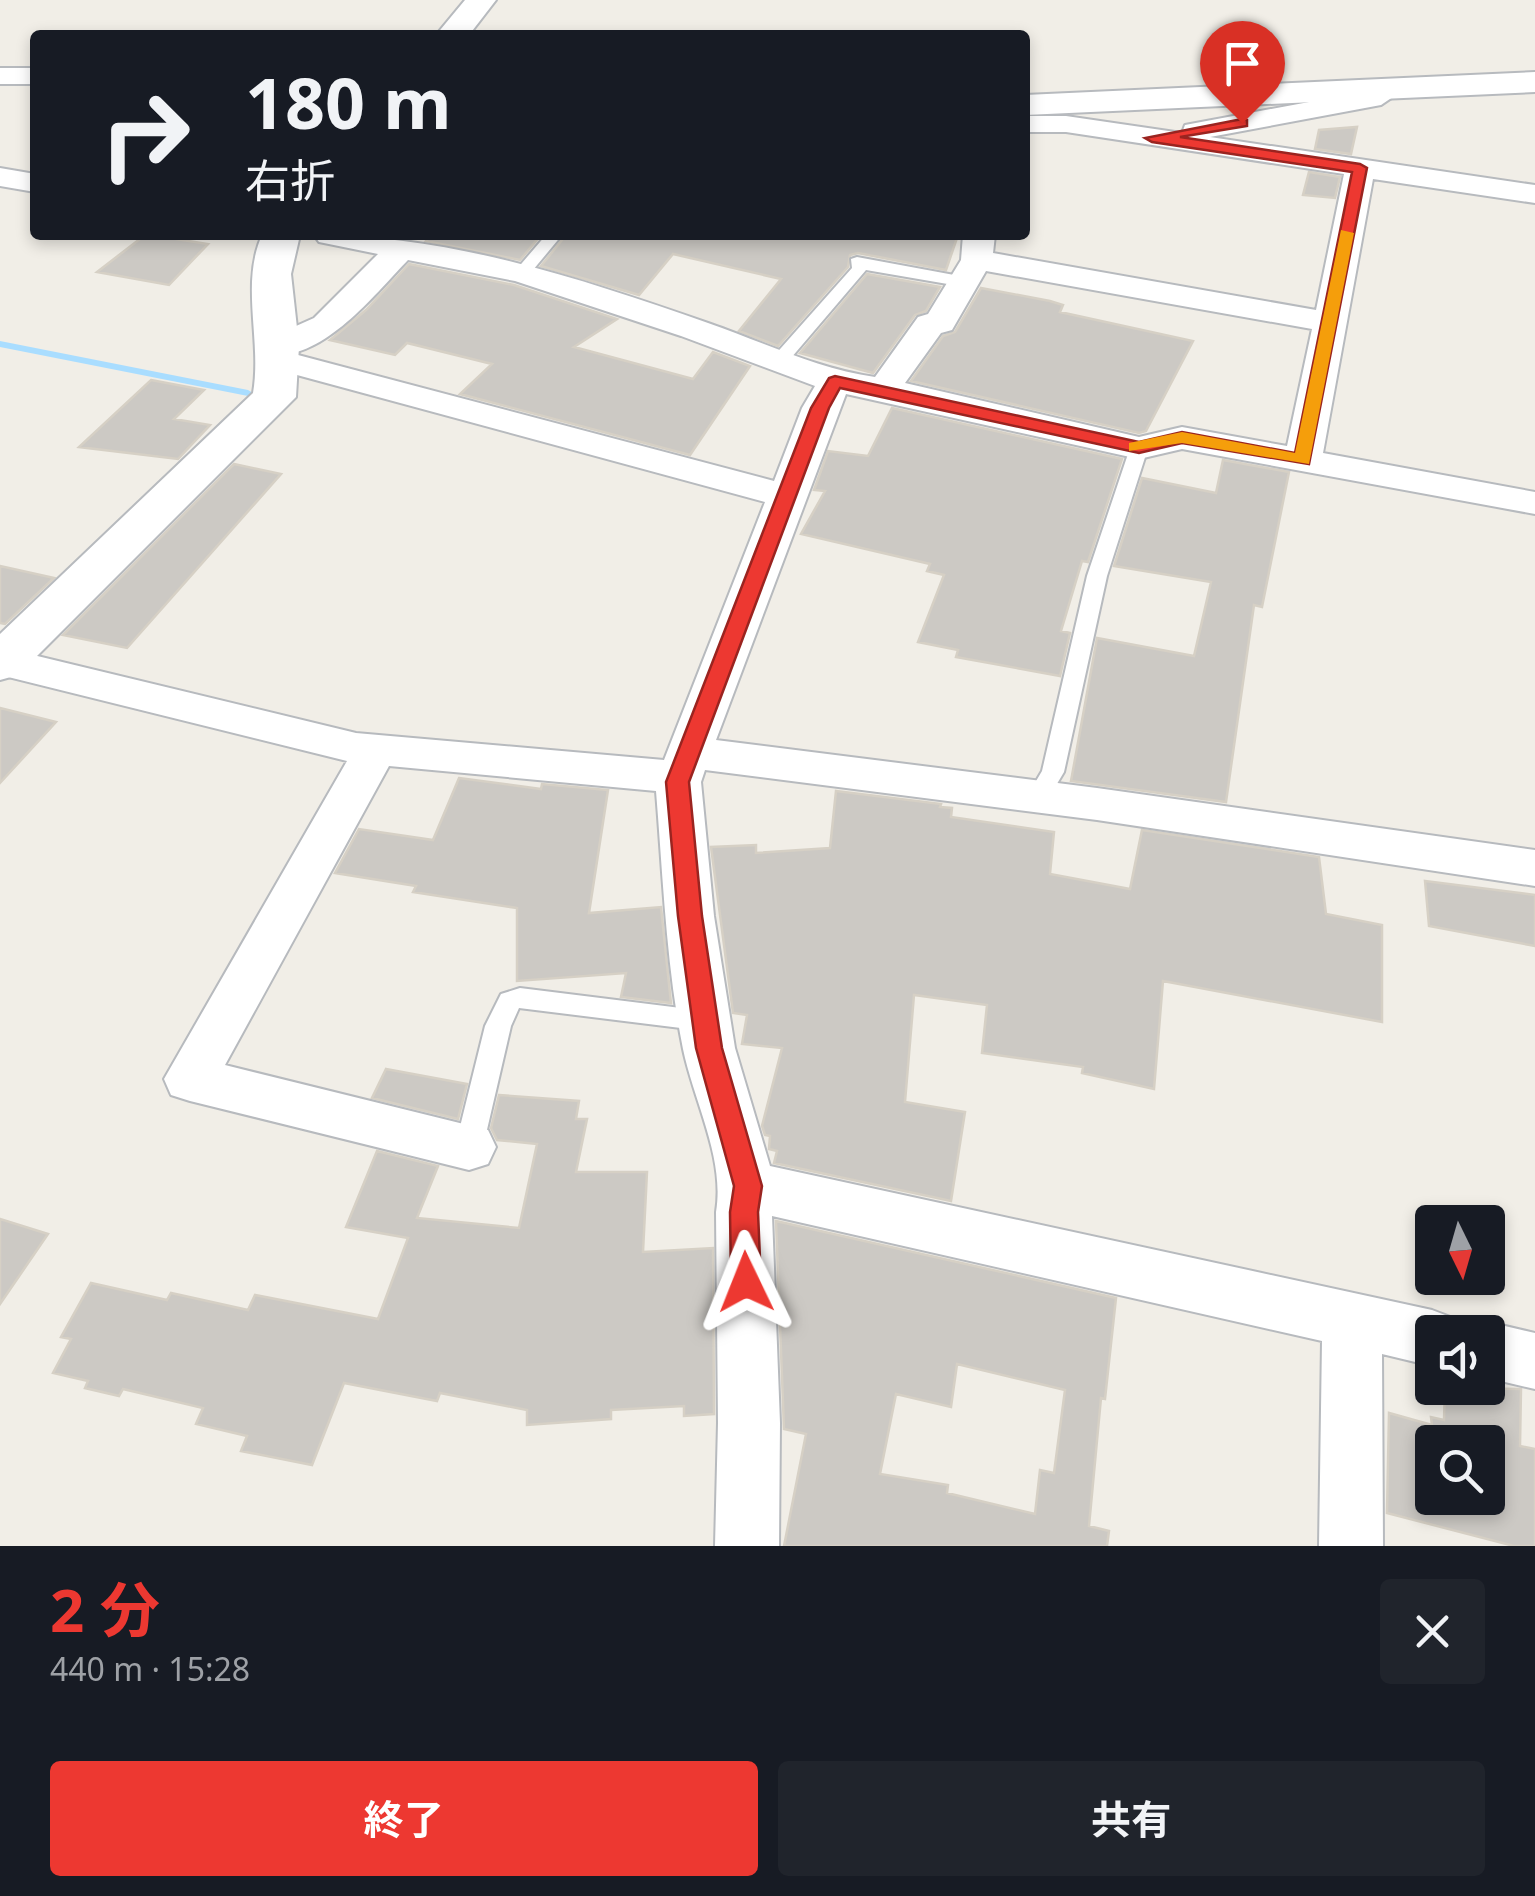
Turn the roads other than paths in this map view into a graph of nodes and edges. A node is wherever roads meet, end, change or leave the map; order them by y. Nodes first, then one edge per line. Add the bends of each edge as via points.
1 (481, 0) edge
2 (456, 30) edge
3 (0, 76) edge
4 (30, 76) edge
5 (1535, 82) edge
6 (1392, 88) junction
7 (1030, 105) edge
8 (1030, 124) edge
9 (1152, 138) junction
10 (1360, 168) junction
11 (0, 177) edge
12 (30, 183) edge
13 (1535, 194) edge
14 (278, 240) edge
15 (360, 240) edge
16 (550, 240) edge
17 (403, 247) junction
18 (973, 259) edge
19 (522, 274) junction
20 (1327, 322) junction
21 (278, 356) junction
22 (779, 361) junction
23 (835, 382) junction
24 (884, 389) junction
25 (1139, 448) junction
26 (1303, 460) junction
27 (786, 496) junction
28 (1535, 503) edge
29 (1, 662) edge
30 (376, 750) junction
31 (683, 764) junction
32 (1037, 798) junction
33 (1535, 868) edge
34 (705, 1021) junction
35 (469, 1148) joint
36 (748, 1186) junction
37 (1352, 1320) junction
38 (1415, 1334) edge
39 (1505, 1354) edge
40 (1535, 1361) edge
41 (747, 1546) edge
42 (1351, 1546) edge

1 - 2 street
3 - 4 street
5 - 6 street
6 - 7 street
6 - 9 street via 1371,99
8 - 9 street
9 - 10 street
10 - 13 street
10 - 20 street
11 - 12 street
14 - 21 street via 270,291
15 - 17 street
16 - 19 lane
17 - 19 street
17 - 21 street via 326,325
18 - 20 street
18 - 22 lane via 858,263 818,322
18 - 24 street via 940,323 930,324
19 - 22 street
20 - 26 street
21 - 27 street
21 - 29 street via 274,397
22 - 23 street
23 - 24 street
23 - 27 street
24 - 25 street
25 - 26 street via 1182,438
25 - 32 lane via 1097,576 1054,772
26 - 28 street
27 - 31 street
29 - 30 street
30 - 31 street
30 - 35 street via 190,1079
31 - 32 street
31 - 34 street via 690,916
32 - 33 street
34 - 35 lane via 510,1000
34 - 36 street
36 - 37 street
36 - 41 street
37 - 38 street
37 - 42 street
39 - 40 street

